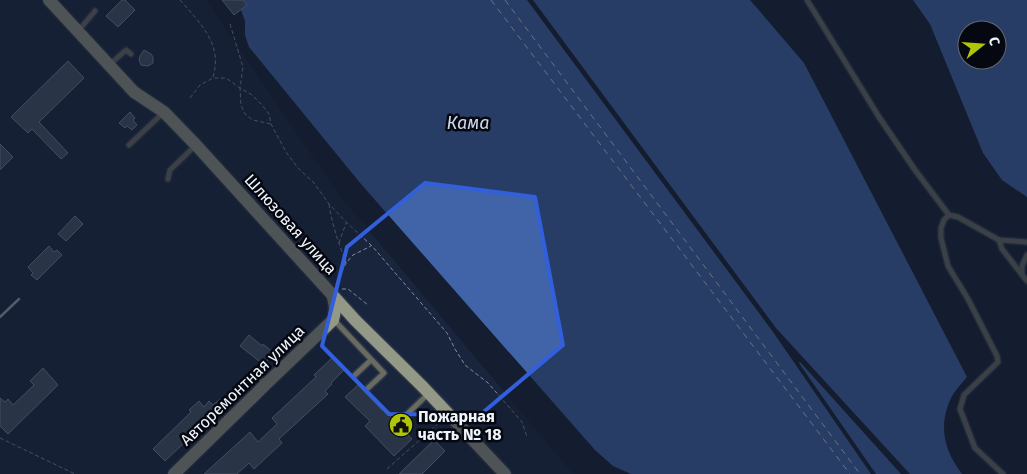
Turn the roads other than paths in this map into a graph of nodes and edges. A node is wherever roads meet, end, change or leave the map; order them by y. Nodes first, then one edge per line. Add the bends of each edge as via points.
1 (49, 0) edge
2 (807, 0) edge
3 (95, 11) dead end
4 (78, 31) junction
5 (131, 54) dead end
6 (109, 65) junction
7 (164, 112) junction
8 (129, 145) dead end
9 (196, 145) junction
10 (168, 179) dead end
11 (949, 215) junction
12 (999, 240) junction
13 (1027, 242) edge
14 (1027, 255) edge
15 (1022, 275) junction
16 (1027, 281) edge
17 (333, 292) junction
18 (333, 320) junction
19 (356, 321) junction
20 (371, 360) junction
21 (256, 374) dead end
22 (355, 375) dead end
23 (266, 384) junction
24 (368, 388) dead end
25 (429, 393) junction
26 (399, 422) dead end
27 (174, 474) edge
28 (505, 474) edge
29 (1003, 474) edge

1 - 4 street, Шлюзовая улица
2 - 11 lane via 879,117
3 - 4 lane
4 - 6 street, Шлюзовая улица
5 - 6 lane via 126,50
6 - 7 street, Шлюзовая улица via 134,92
7 - 8 lane
7 - 9 street, Шлюзовая улица
9 - 10 lane via 170,170
9 - 17 street, Шлюзовая улица
11 - 12 lane
11 - 29 lane via 941,228 948,266 998,362 964,395 960,410 975,448
12 - 13 lane
12 - 15 lane
14 - 15 lane
15 - 16 lane
17 - 18 street via 336,306
17 - 19 street, Шлюзовая улица
18 - 19 street
18 - 20 lane
18 - 23 street, Авторемонтная улица
19 - 25 street, Шлюзовая улица
20 - 22 lane
20 - 24 lane via 384,373
21 - 23 lane
23 - 27 street, Авторемонтная улица
25 - 26 lane
25 - 28 street, Шлюзовая улица

